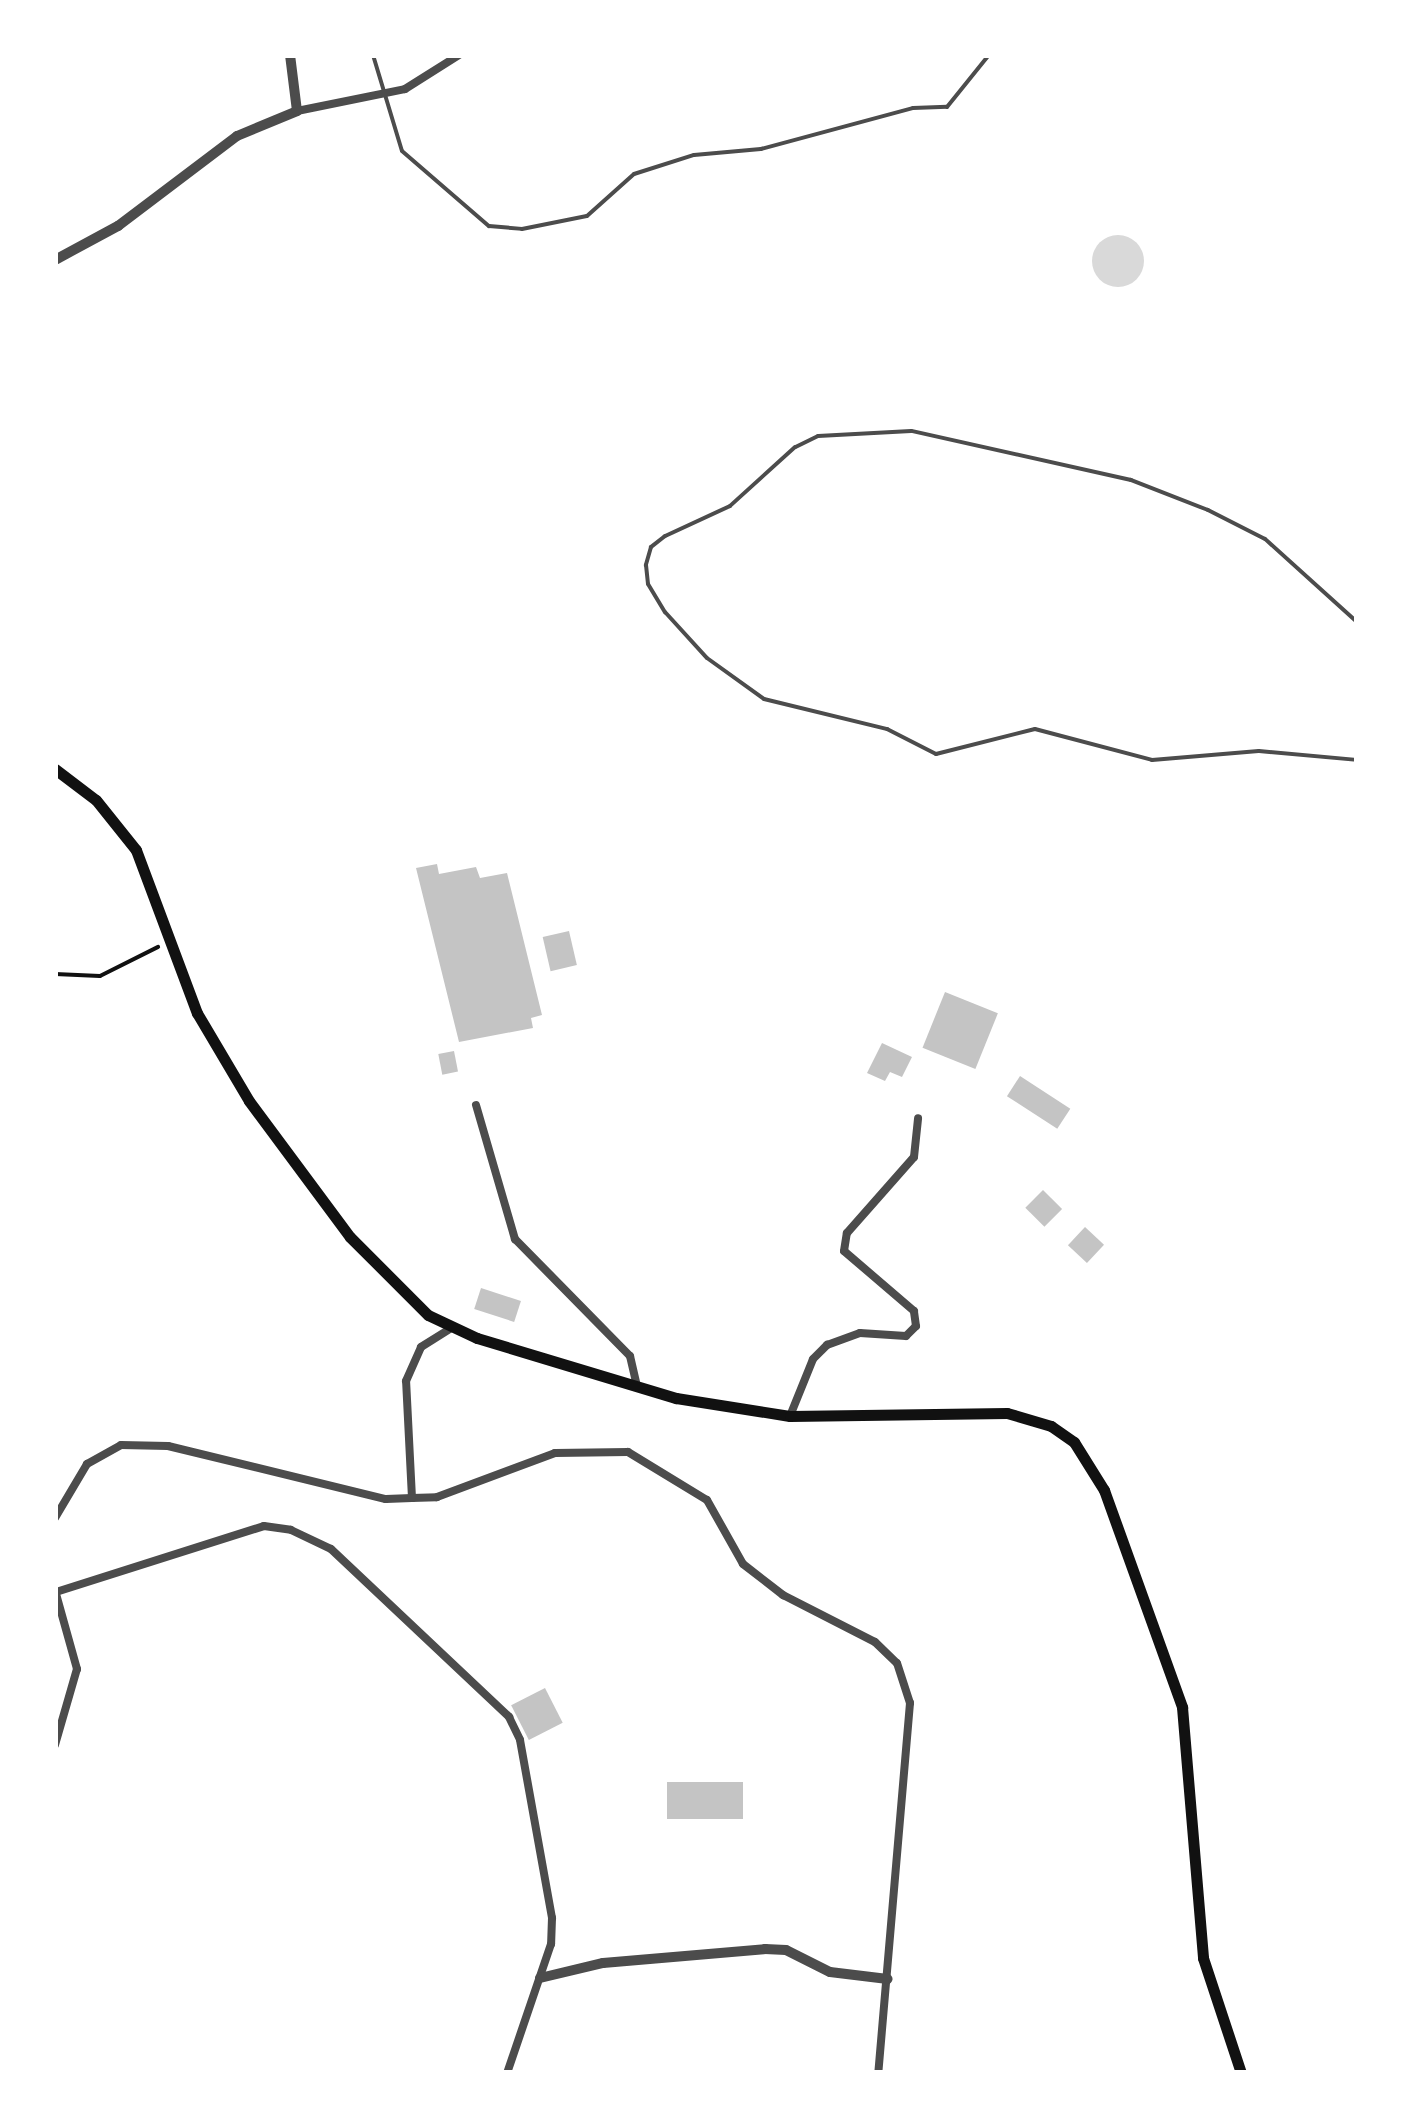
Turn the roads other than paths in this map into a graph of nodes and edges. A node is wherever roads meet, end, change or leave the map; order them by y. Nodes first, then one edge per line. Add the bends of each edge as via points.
1 (290, 55) edge
2 (459, 55) edge
3 (989, 55) edge
4 (373, 56) edge
5 (297, 110) junction
6 (55, 260) edge
7 (1357, 622) edge
8 (1357, 760) edge
9 (55, 769) edge
10 (476, 1105) dead end
11 (918, 1118) dead end
12 (452, 1328) junction
13 (637, 1386) junction
14 (790, 1416) junction
15 (412, 1498) junction
16 (55, 1518) edge
17 (56, 1591) edge
18 (55, 1745) edge
19 (540, 1978) junction
20 (888, 1979) junction
21 (507, 2073) edge
22 (878, 2073) edge
23 (1240, 2073) edge

1 - 5 street
2 - 5 street via 406,89
3 - 4 lane via 947,107 913,108 761,149 694,155 634,174 587,216 522,228 489,226 430,181 392,132
5 - 6 street via 237,136 118,226
7 - 8 lane via 1265,538 1208,510 1131,480 911,431 818,436 796,447 730,506 665,536 651,547 646,564 648,584 665,612 707,658 764,699 886,730 936,754 1036,729 1152,760 1259,750
9 - 12 main road via 96,800 136,850 197,1013 305,1179 398,1291
10 - 13 street via 515,1238 630,1356
11 - 14 street via 914,1157 847,1233 844,1250 914,1311 916,1326 906,1336 846,1335 827,1345 813,1358
12 - 13 main road
12 - 15 street via 422,1346 406,1381
13 - 14 main road
14 - 23 main road via 1025,1416 1051,1426 1092,1464 1182,1707 1202,1958
15 - 16 street via 386,1499 168,1446 121,1445 87,1464
15 - 20 street via 437,1497 555,1453 628,1452 707,1500 743,1564 783,1595 875,1642 897,1663 910,1703
17 - 18 street via 77,1669
17 - 19 street via 264,1526 331,1548 508,1717 520,1740 552,1918
19 - 20 street via 602,1963 765,1949 786,1950 830,1972
19 - 21 street
20 - 22 street

